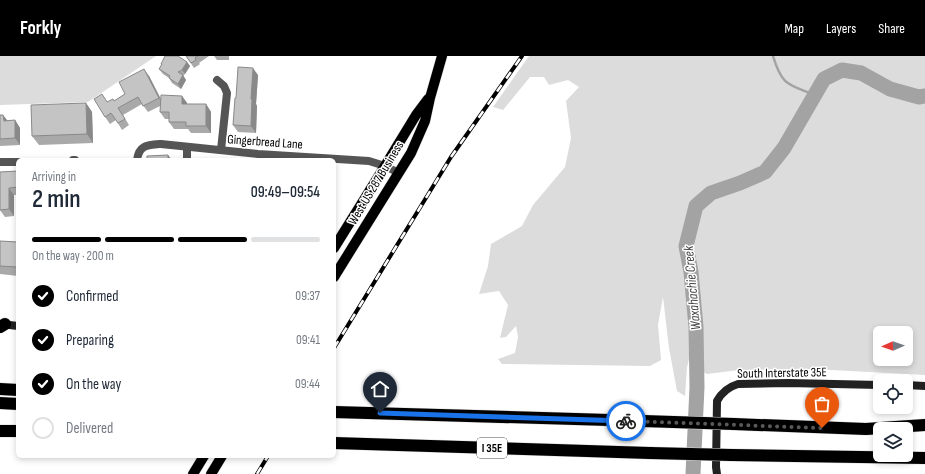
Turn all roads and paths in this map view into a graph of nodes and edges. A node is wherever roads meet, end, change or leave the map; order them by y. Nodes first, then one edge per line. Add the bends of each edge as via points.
1 (442, 56) edge
2 (217, 80) dead end
3 (430, 98) junction
4 (187, 147) junction
5 (221, 150) junction
6 (137, 158) edge
7 (187, 158) edge
8 (289, 158) edge
9 (336, 160) edge
10 (0, 162) edge
11 (16, 162) edge
12 (385, 166) junction
13 (399, 173) junction
14 (336, 245) edge
15 (336, 274) edge
16 (2, 325) edge
17 (16, 326) edge
18 (873, 385) edge
19 (913, 385) edge
20 (925, 386) edge
21 (0, 389) edge
22 (16, 390) edge
23 (0, 403) edge
24 (16, 404) edge
25 (336, 412) edge
26 (925, 425) edge
27 (0, 430) edge
28 (16, 431) edge
29 (0, 439) edge
30 (16, 439) edge
31 (336, 443) edge
32 (925, 454) edge
33 (913, 455) edge
34 (868, 457) junction
35 (873, 457) edge
36 (203, 458) edge
37 (221, 458) edge
38 (925, 458) edge
39 (193, 474) edge
40 (211, 474) edge
41 (717, 474) edge

1 - 3 main road, West US 287 Business
2 - 5 street via 224,86 226,93
3 - 12 main road, West US 287 Business via 416,115
3 - 13 main road, West US 287 Business via 425,121
4 - 5 street, Gingerbread Lane
4 - 6 street, Gingerbread Lane via 148,145 138,152
4 - 7 street
5 - 8 street, Gingerbread Lane
9 - 12 street, Gingerbread Lane via 370,161
10 - 11 street
12 - 13 street, Gingerbread Lane
12 - 14 main road, West US 287 Business
13 - 15 main road, West US 287 Business
16 - 17 main road
18 - 41 main road, South Interstate 35E via 788,383 730,386 717,401
19 - 20 main road
21 - 22 highway
23 - 24 highway
25 - 26 highway, bridge via 866,429
27 - 28 highway
29 - 30 highway
31 - 34 highway, I 35E, bridge
32 - 33 highway, I 35E
34 - 35 highway, I 35E
34 - 38 highway
36 - 39 main road
37 - 40 main road

